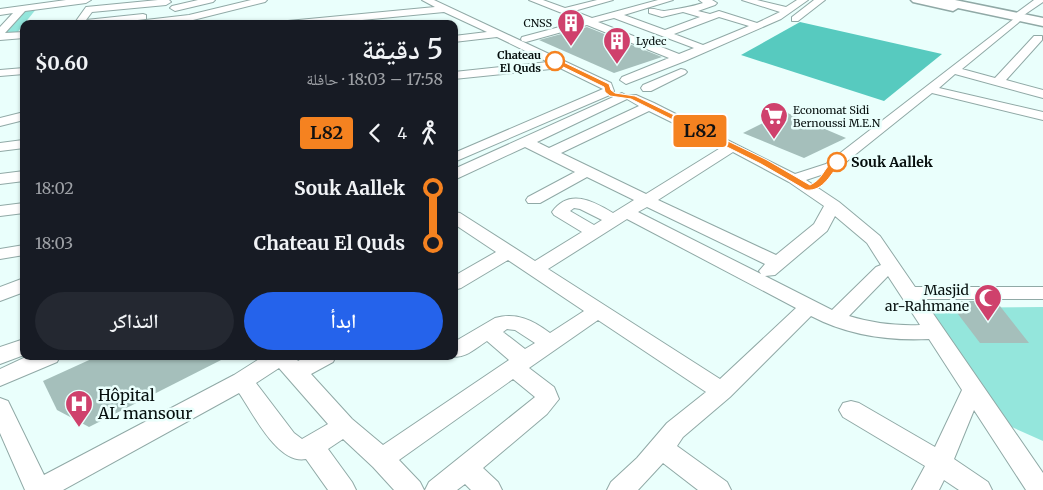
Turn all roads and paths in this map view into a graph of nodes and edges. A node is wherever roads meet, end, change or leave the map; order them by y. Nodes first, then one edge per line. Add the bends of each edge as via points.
1 (32, 0) edge
2 (86, 0) edge
3 (210, 0) edge
4 (261, 0) edge
5 (267, 0) edge
6 (427, 0) edge
7 (608, 0) edge
8 (614, 0) edge
9 (664, 0) edge
10 (748, 0) edge
11 (820, 0) edge
12 (917, 0) edge
13 (938, 0) edge
14 (1040, 0) edge
15 (69, 1) edge
16 (164, 1) edge
17 (541, 1) edge
18 (798, 1) edge
19 (708, 2) edge
20 (443, 5) edge
21 (44, 6) junction
22 (175, 8) junction
23 (641, 8) junction
24 (725, 8) dead end
25 (23, 9) junction
26 (689, 10) junction
27 (564, 11) junction
28 (788, 11) junction
29 (0, 12) edge
30 (1043, 13) edge
31 (616, 15) junction
32 (36, 17) dead end
33 (709, 17) junction
34 (77, 20) edge
35 (192, 20) edge
36 (196, 20) edge
37 (318, 20) edge
38 (590, 22) junction
39 (1043, 22) edge
40 (1023, 25) edge
41 (758, 26) junction
42 (0, 33) edge
43 (20, 34) edge
44 (499, 34) junction
45 (664, 34) junction
46 (0, 37) edge
47 (458, 39) edge
48 (526, 39) junction
49 (729, 50) dead end
50 (710, 55) junction
51 (681, 59) junction
52 (562, 64) junction
53 (693, 66) dead end
54 (954, 70) junction
55 (20, 71) edge
56 (0, 73) edge
57 (458, 76) edge
58 (623, 81) junction
59 (998, 82) junction
60 (607, 88) junction
61 (929, 89) junction
62 (1043, 94) edge
63 (639, 96) junction
64 (20, 108) edge
65 (0, 111) edge
66 (1043, 116) edge
67 (20, 117) edge
68 (0, 122) edge
69 (20, 125) edge
70 (0, 127) edge
71 (526, 142) junction
72 (20, 144) edge
73 (0, 147) edge
74 (732, 147) junction
75 (550, 153) junction
76 (458, 156) edge
77 (586, 172) junction
78 (458, 173) edge
79 (20, 177) edge
80 (1, 180) edge
81 (808, 181) junction
82 (534, 200) dead end
83 (644, 200) junction
84 (833, 205) junction
85 (20, 208) edge
86 (0, 211) edge
87 (619, 216) junction
88 (458, 220) edge
89 (594, 232) junction
90 (874, 240) junction
91 (20, 251) edge
92 (509, 252) junction
93 (0, 254) edge
94 (777, 263) junction
95 (893, 267) junction
96 (535, 269) junction
97 (756, 280) junction
98 (458, 282) edge
99 (20, 286) edge
100 (910, 293) junction
101 (1043, 293) edge
102 (0, 295) edge
103 (808, 307) junction
104 (598, 311) junction
105 (835, 318) junction
106 (488, 331) junction
107 (935, 332) junction
108 (550, 343) junction
109 (20, 348) edge
110 (458, 349) edge
111 (0, 356) edge
112 (40, 360) edge
113 (299, 360) edge
114 (286, 362) edge
115 (519, 364) junction
116 (0, 378) edge
117 (242, 381) junction
118 (973, 390) junction
119 (722, 391) junction
120 (0, 407) edge
121 (851, 410) dead end
122 (344, 426) junction
123 (312, 447) junction
124 (661, 448) junction
125 (382, 459) junction
126 (940, 462) junction
127 (465, 468) junction
128 (38, 490) edge
129 (343, 490) edge
130 (411, 490) edge
131 (438, 490) edge
132 (489, 490) edge
133 (620, 490) edge
134 (718, 490) edge
135 (925, 490) edge
136 (979, 490) edge
137 (1040, 490) edge

1 - 25 street
2 - 15 street
3 - 22 street
4 - 5 street
4 - 36 street
6 - 20 street
7 - 27 street
8 - 23 street
9 - 23 street
10 - 28 street
11 - 49 street via 795,19
12 - 40 main road
13 - 40 main road
14 - 40 street
15 - 21 street
16 - 22 street
16 - 34 street via 89,9
17 - 27 street
18 - 28 street
19 - 24 street
19 - 26 street
20 - 37 street
20 - 44 street
20 - 48 street
21 - 25 street
21 - 32 street
22 - 35 street
23 - 26 street via 662,14
23 - 31 street
25 - 29 street
25 - 42 street
26 - 33 street
27 - 38 street
28 - 41 street
30 - 40 street
31 - 38 street
31 - 45 street
33 - 41 street via 722,15
33 - 45 street
38 - 48 street
38 - 51 street
39 - 40 main road
40 - 54 street
40 - 59 street
41 - 50 street
43 - 46 street
44 - 47 street
44 - 52 street
45 - 50 street
48 - 58 street
50 - 51 street
51 - 58 street
52 - 57 street
52 - 60 street
53 - 63 street
54 - 59 street
54 - 61 street
55 - 56 street
58 - 60 street
58 - 63 street via 639,83
59 - 62 street
60 - 63 street
60 - 76 street
61 - 66 street
61 - 81 street via 831,167
63 - 71 street
63 - 74 street
63 - 75 street
63 - 81 street via 715,126
64 - 65 street
67 - 68 street
69 - 70 street
71 - 75 street
71 - 78 street
72 - 73 street
74 - 81 street
74 - 83 street
75 - 77 street
77 - 82 street
77 - 83 street
79 - 80 street
81 - 84 street
81 - 90 street via 855,210 868,224
83 - 87 street
83 - 94 street
84 - 90 street
84 - 94 street via 821,227
85 - 86 street
87 - 89 street
87 - 89 street via 581,203 570,203 562,208 560,212 565,216
87 - 97 street
88 - 92 street
89 - 96 street
90 - 95 street
91 - 93 street
92 - 96 street
92 - 98 street
94 - 97 street
95 - 100 street
95 - 105 street via 883,271
96 - 104 street
97 - 103 street
99 - 102 street
100 - 101 street
100 - 107 street
103 - 105 street
103 - 119 street
104 - 108 street
104 - 119 street
105 - 107 street via 865,328 906,333
106 - 108 street via 511,321 520,322
106 - 110 street
106 - 115 street
107 - 118 street
108 - 115 street
109 - 111 street
112 - 116 street
113 - 114 street
114 - 117 street
114 - 122 street
115 - 125 street
115 - 127 street via 548,399
117 - 123 street via 292,447 298,450
117 - 128 street
118 - 126 street
118 - 137 street
119 - 124 street via 675,430
120 - 128 street
121 - 126 street
122 - 123 street
122 - 125 street
123 - 129 street
124 - 133 street
124 - 134 street
125 - 130 street
126 - 135 street
126 - 136 street
127 - 131 street
127 - 132 street

